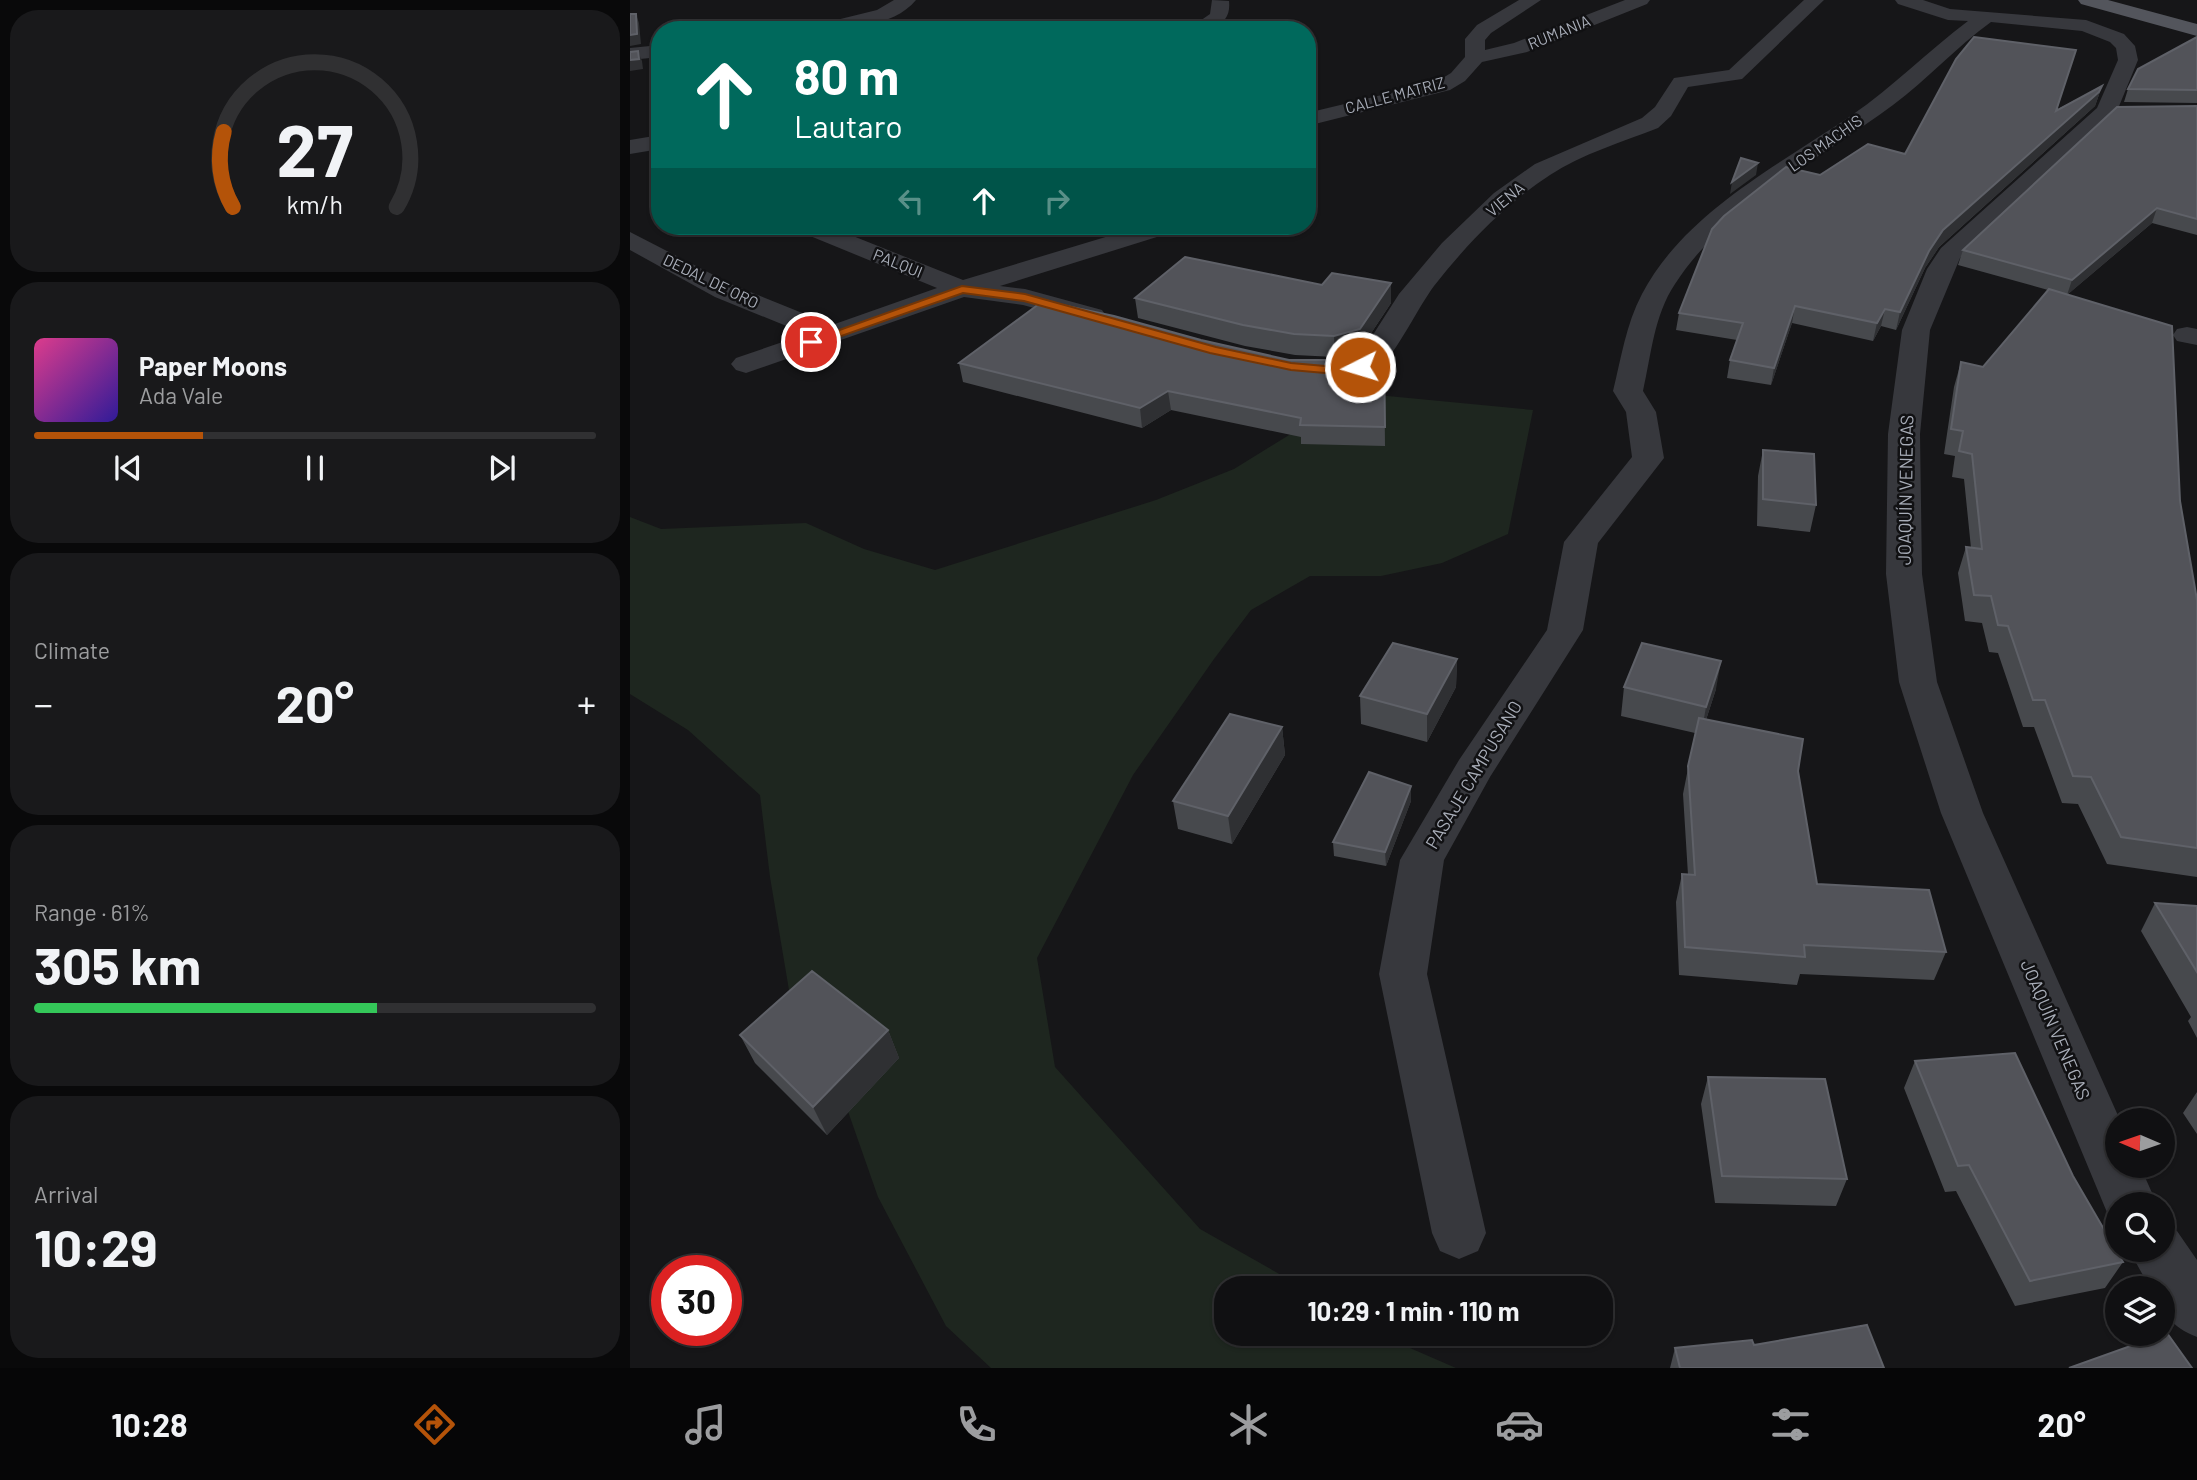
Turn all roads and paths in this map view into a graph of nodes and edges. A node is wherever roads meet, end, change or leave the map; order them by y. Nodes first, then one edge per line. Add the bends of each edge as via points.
1 (907, 0) edge
2 (1219, 0) edge
3 (1532, 0) edge
4 (1642, 0) edge
5 (1815, 0) edge
6 (1904, 0) edge
7 (2087, 0) edge
8 (1986, 17) junction
9 (856, 21) edge
10 (1212, 21) edge
11 (2197, 30) edge
12 (651, 52) edge
13 (630, 54) edge
14 (1475, 58) junction
15 (1316, 118) edge
16 (829, 235) edge
17 (1138, 235) edge
18 (630, 240) edge
19 (962, 289) junction
20 (1113, 322) edge
21 (833, 335) junction
22 (746, 365) dead end
23 (1313, 369) edge
24 (1628, 391) joint
25 (2125, 1192) edge
26 (1459, 1233) dead end
27 (2165, 1262) edge
28 (2197, 1309) edge

1 - 9 street via 884,14
2 - 10 street via 1222,11
3 - 14 street via 1484,29 1475,39
4 - 14 street, RUMANIA via 1520,48
5 - 23 street, VIENA via 1735,75 1687,79 1676,86 1663,111 1650,123 1543,169 1503,198 1451,248 1409,300 1373,358 1360,367
6 - 8 street, JOAQUÍN VENEGAS via 1948,14
7 - 11 main road
8 - 24 street, LOS MACHIS via 1890,97 1729,212 1682,255 1661,283 1647,313
8 - 25 street, JOAQUÍN VENEGAS via 2061,22 2117,38 2125,46 2128,60 2121,111 1950,253 1940,269 1914,343 1904,434 1904,574 1919,682 1962,813
12 - 13 street
14 - 15 street, CALLE MATRIZ via 1443,86
16 - 19 street, PALQUI
17 - 19 street
18 - 21 street, DEDAL DE ORO via 724,291
19 - 20 street, PALQUI via 1025,297
19 - 21 street
21 - 22 street
24 - 26 street, PASAJE CAMPUSANO via 1641,412 1648,458 1581,542 1565,630 1422,860 1403,974
27 - 28 street

